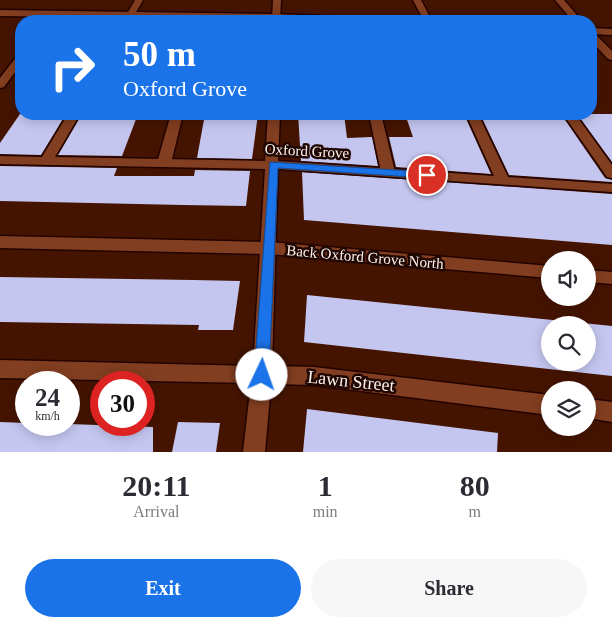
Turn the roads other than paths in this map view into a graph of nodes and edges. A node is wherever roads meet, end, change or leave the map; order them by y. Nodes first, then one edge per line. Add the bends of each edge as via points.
1 (139, 0) edge
2 (277, 0) edge
3 (418, 0) edge
4 (559, 0) edge
5 (0, 13) edge
6 (27, 15) edge
7 (131, 15) edge
8 (276, 15) edge
9 (425, 15) edge
10 (573, 15) edge
11 (597, 31) edge
12 (612, 32) edge
13 (597, 41) edge
14 (612, 57) edge
15 (15, 66) edge
16 (0, 86) edge
17 (70, 120) edge
18 (175, 120) edge
19 (274, 120) edge
20 (376, 120) edge
21 (475, 120) edge
22 (574, 120) edge
23 (0, 160) edge
24 (47, 160) junction
25 (164, 162) junction
26 (273, 165) junction
27 (388, 172) junction
28 (612, 174) edge
29 (503, 180) junction
30 (612, 188) edge
31 (0, 242) edge
32 (269, 248) junction
33 (541, 271) edge
34 (596, 277) edge
35 (612, 278) edge
36 (0, 369) edge
37 (262, 375) junction
38 (541, 404) edge
39 (596, 410) edge
40 (612, 412) edge
41 (254, 452) edge

1 - 7 street
2 - 8 street
3 - 9 street
4 - 10 street
5 - 6 street
11 - 12 street
13 - 14 street
15 - 16 street
17 - 24 street
18 - 25 street
19 - 26 street
20 - 27 street
21 - 29 street
22 - 28 street
23 - 24 street, Oxford Grove
24 - 25 street, Oxford Grove
25 - 26 street, Oxford Grove
26 - 27 street, Oxford Grove
26 - 32 street
27 - 29 street, Oxford Grove
29 - 30 street, Oxford Grove
31 - 32 street, Back Oxford Grove North
32 - 33 street, Back Oxford Grove North
32 - 37 street
34 - 35 street
36 - 37 street, Lawn Street
37 - 38 street, Lawn Street via 314,376
37 - 41 street
39 - 40 street

